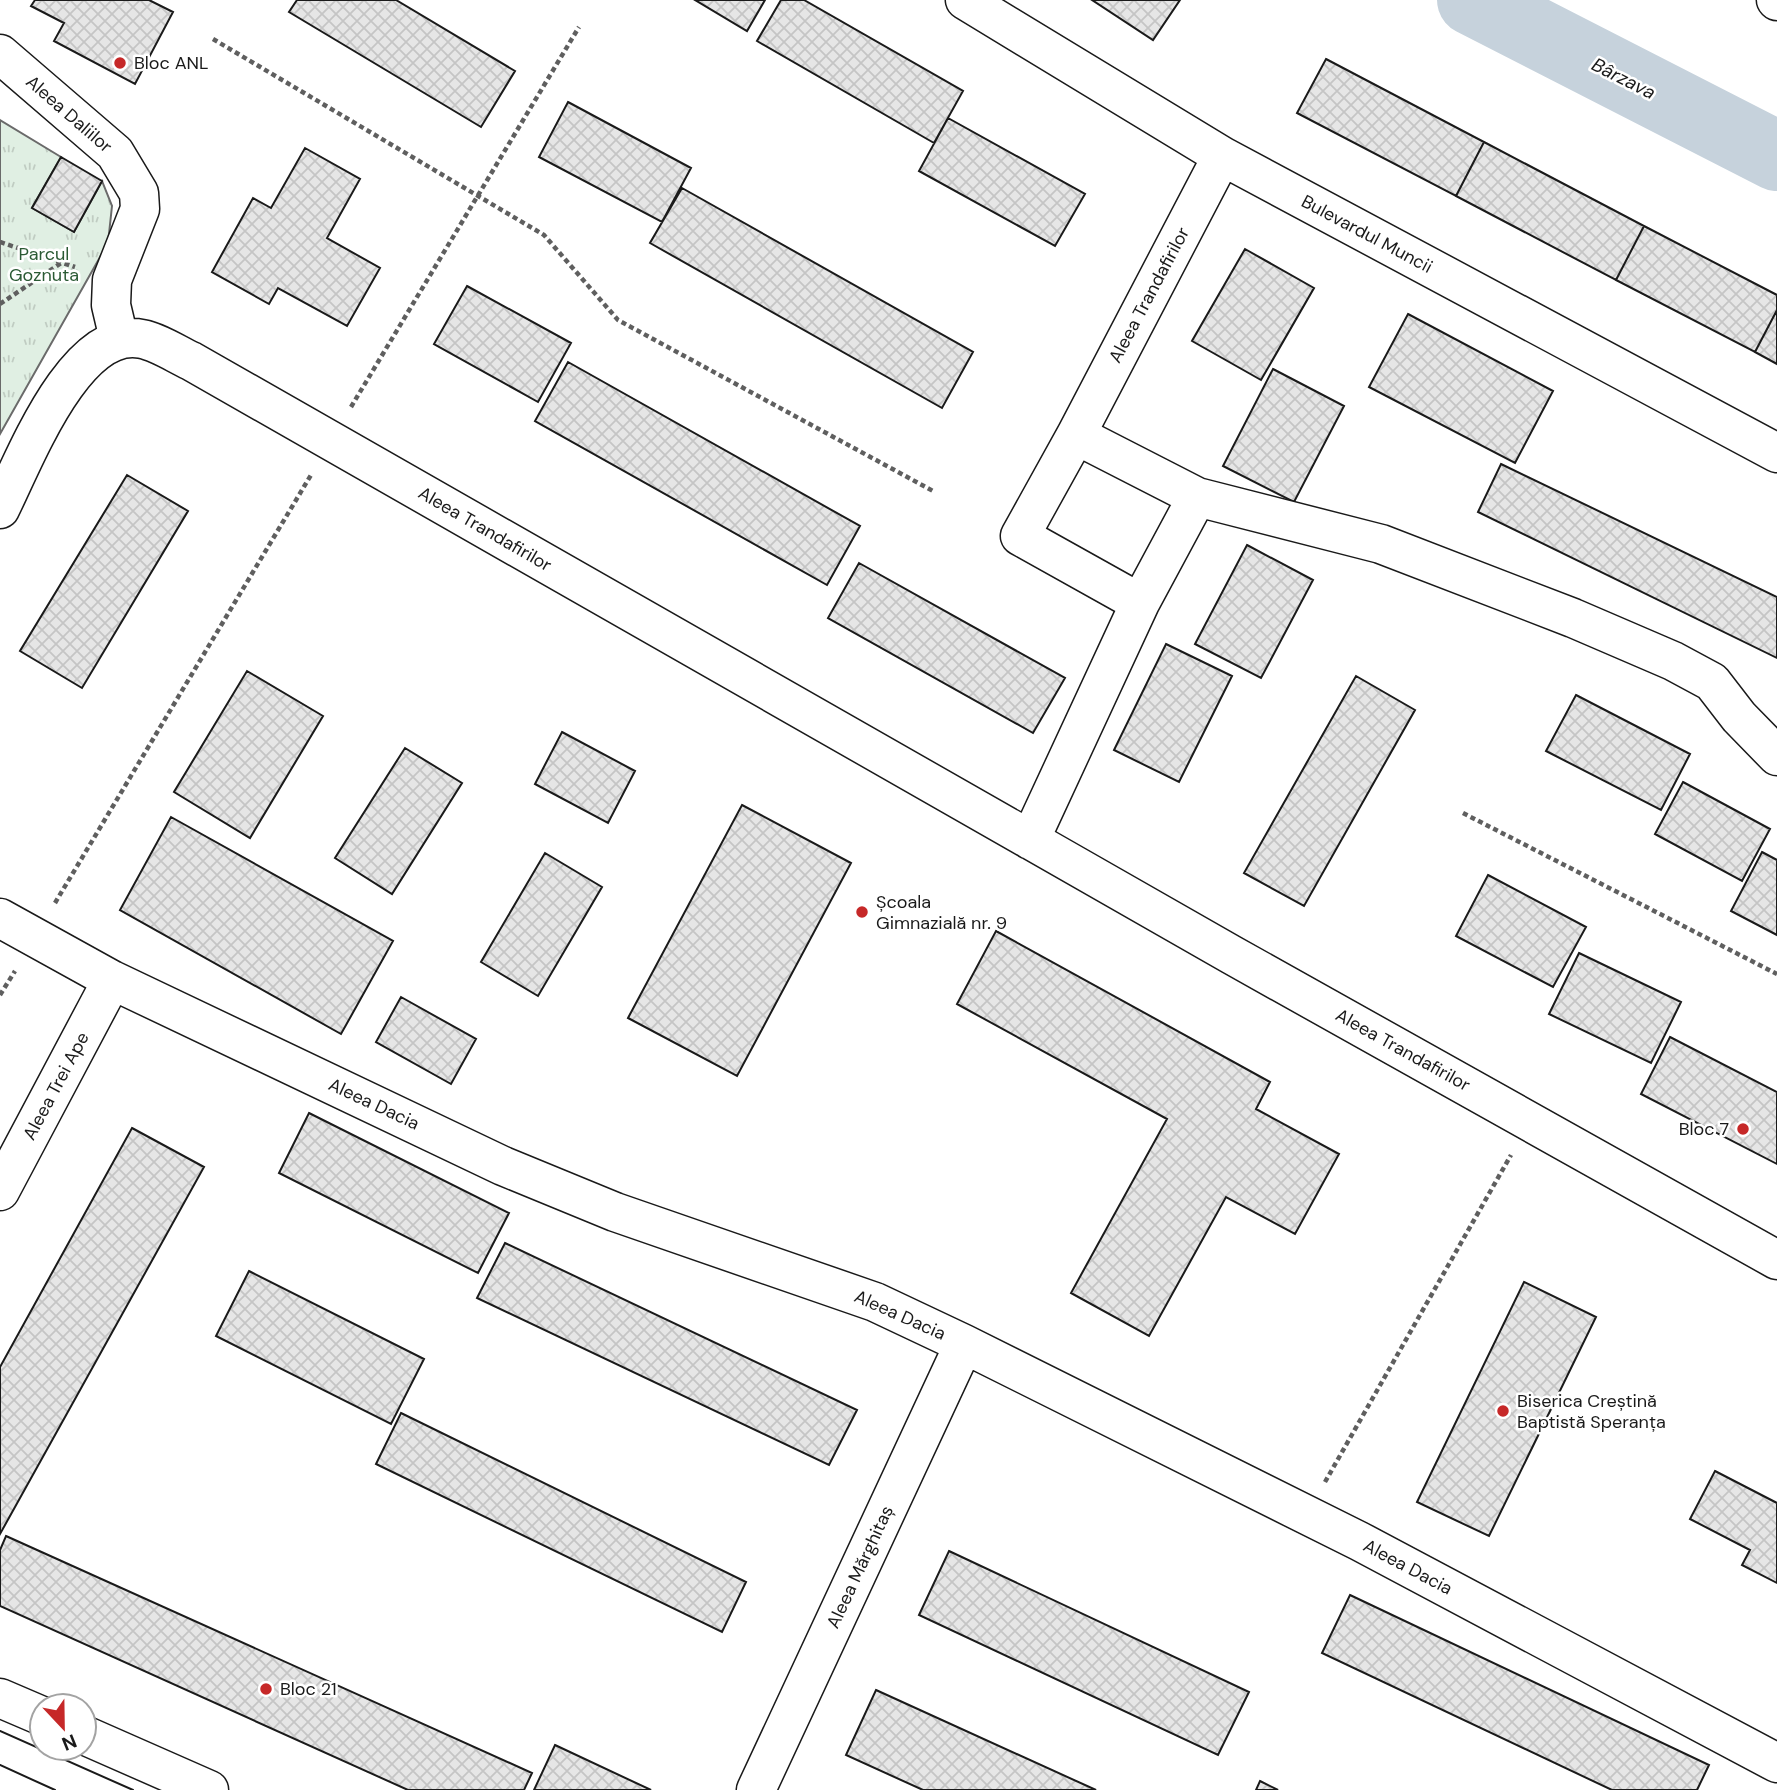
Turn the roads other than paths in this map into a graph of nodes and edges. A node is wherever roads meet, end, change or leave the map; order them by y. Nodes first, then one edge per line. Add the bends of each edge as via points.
1 (965, 0) edge
2 (0, 54) edge
3 (1222, 156) junction
4 (119, 339) junction
5 (1076, 435) junction
6 (1777, 453) edge
7 (1197, 497) junction
8 (0, 509) edge
9 (1140, 603) junction
10 (1777, 756) edge
11 (1030, 840) junction
12 (0, 918) edge
13 (112, 981) junction
14 (0, 1191) edge
15 (1777, 1260) edge
16 (964, 1344) junction
17 (0, 1698) edge
18 (28, 1710) edge
19 (98, 1741) edge
20 (1777, 1763) edge
21 (209, 1790) edge
22 (756, 1790) edge

1 - 3 street, Bulevardul Muncii
2 - 4 street, Aleea Daliilor via 115,153 139,193 140,209 112,280 111,305
3 - 5 street, Aleea Trandafirilor
3 - 6 street, Bulevardul Muncii
4 - 8 street via 99,348 78,367 55,401
4 - 11 street, Aleea Trandafirilor via 142,339 191,361
5 - 7 street
5 - 9 street, Aleea Trandafirilor via 1020,536
7 - 9 street
7 - 10 street via 1381,544 1673,661 1712,682
9 - 11 street
11 - 15 street, Aleea Trandafirilor
12 - 13 street, Aleea Dacia
13 - 14 street, Aleea Trei Ape
13 - 16 street, Aleea Dacia via 503,1166 615,1212 875,1302
16 - 20 street, Aleea Dacia via 1359,1541
16 - 22 street, Aleea Mărghitaș
17 - 18 street
19 - 21 street

